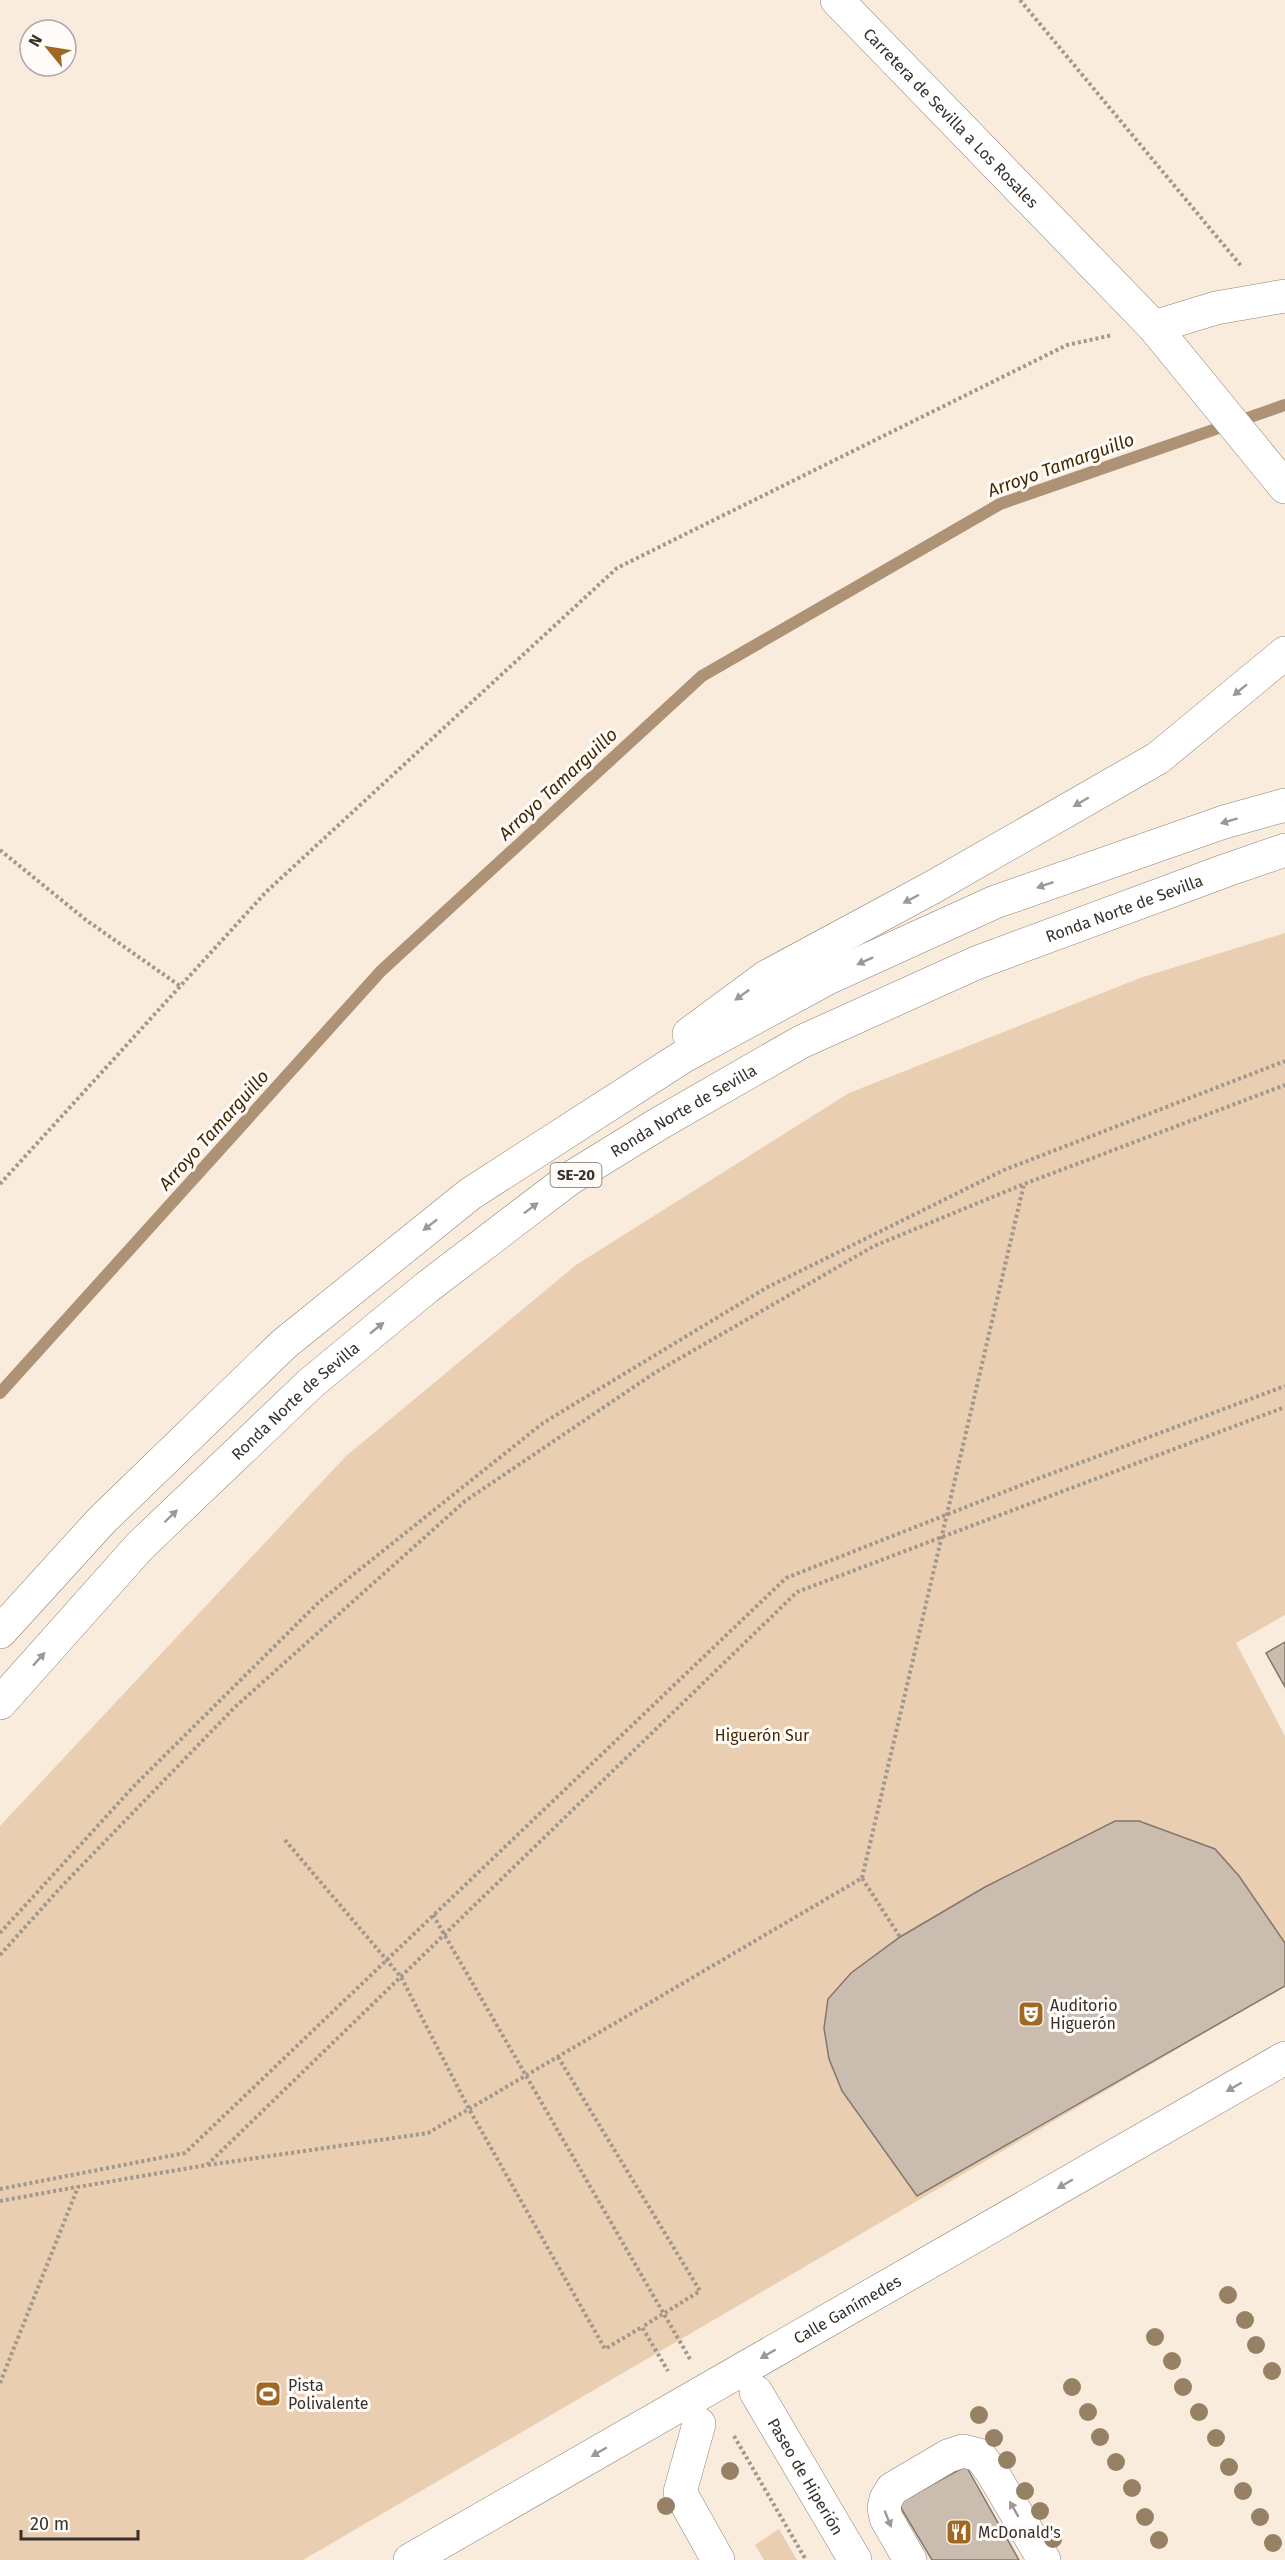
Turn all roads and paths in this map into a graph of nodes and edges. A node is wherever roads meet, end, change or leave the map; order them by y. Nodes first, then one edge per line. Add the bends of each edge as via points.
1 (837, 0) edge
2 (1020, 0) edge
3 (1276, 297) edge
4 (1154, 327) junction
5 (1285, 487) edge
6 (1285, 653) edge
7 (1285, 805) edge
8 (0, 850) edge
9 (1285, 850) edge
10 (180, 986) junction
11 (1285, 1061) edge
12 (1285, 1085) edge
13 (0, 1184) edge
14 (1024, 1184) junction
15 (470, 1194) junction
16 (1285, 1386) edge
17 (1285, 1407) edge
18 (947, 1515) junction
19 (942, 1537) junction
20 (0, 1632) edge
21 (0, 1703) edge
22 (285, 1840) dead end
23 (862, 1878) junction
24 (433, 1915) junction
25 (0, 1933) edge
26 (445, 1935) junction
27 (900, 1937) dead end
28 (0, 1955) edge
29 (387, 1960) junction
30 (401, 1977) junction
31 (558, 2057) junction
32 (1285, 2058) edge
33 (526, 2076) junction
34 (469, 2109) junction
35 (207, 2165) junction
36 (78, 2187) junction
37 (0, 2189) edge
38 (0, 2200) edge
39 (664, 2314) junction
40 (642, 2327) junction
41 (682, 2346) dead end
42 (671, 2376) dead end
43 (0, 2383) edge
44 (756, 2392) dead end
45 (699, 2424) dead end
46 (731, 2429) dead end
47 (410, 2560) edge
48 (718, 2560) edge
49 (806, 2560) edge
50 (855, 2560) edge
51 (910, 2560) edge
52 (1044, 2560) edge

1 - 4 main road, Carretera de Sevilla a Los Rosales
2 - 3 path
3 - 4 main road via 1216,308
4 - 5 main road, Carretera de Sevilla a Los Rosales
4 - 10 path via 1067,345 617,568 266,892
6 -> 15 main road via 1158,758 766,977
7 -> 15 main road, SE-20 via 1224,822 995,902 828,978 684,1056
8 - 10 path via 86,920
21 -> 9 main road, Ronda Norte de Sevilla / SE-20 via 140,1546 311,1383 426,1288 569,1179 801,1042 976,963
10 - 13 path
11 - 25 path via 1004,1170 766,1288 543,1423 319,1602 135,1785
12 - 14 path
14 - 18 path
14 - 28 path via 874,1246 656,1372 465,1500 234,1708
15 -> 20 main road, SE-20 via 284,1344 102,1520
16 - 18 path
17 - 19 path
18 - 19 path
18 - 24 path via 786,1578
19 - 23 path
19 - 26 path via 797,1592
22 - 29 path
23 - 27 path
23 - 31 path
24 - 26 path
24 - 29 path
26 - 30 path
26 - 33 path
29 - 30 path
29 - 37 path via 186,2153
30 - 34 path
30 - 35 path
31 - 33 path
31 - 39 path via 700,2291
32 -> 47 main road, Calle Ganímedes
33 - 34 path
33 - 39 path
34 - 35 path via 428,2133
34 - 40 path via 605,2349
35 - 36 path
36 - 38 path
36 - 43 path
39 - 40 path
39 - 41 path
40 - 42 path
44 - 50 main road, Paseo de Hiperión
45 - 48 main road via 680,2493
46 - 49 path
52 -> 51 main road via 992,2472 979,2455 963,2451 892,2489 886,2499 886,2518

